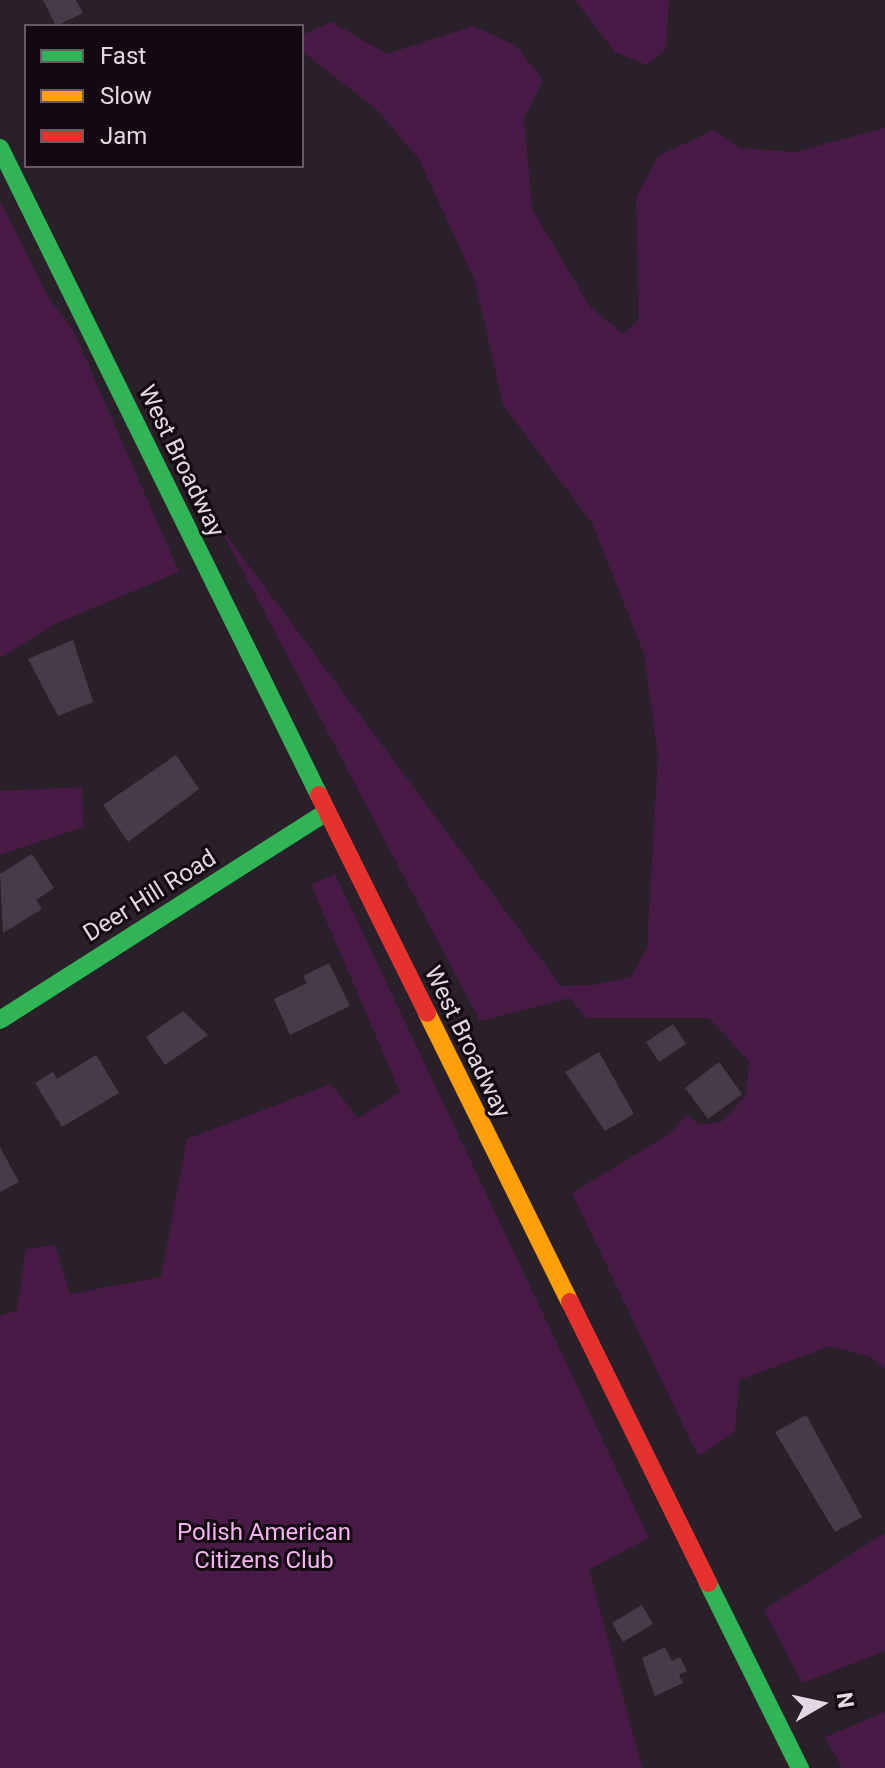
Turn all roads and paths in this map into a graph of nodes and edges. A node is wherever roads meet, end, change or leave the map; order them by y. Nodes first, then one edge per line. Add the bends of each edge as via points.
1 (0, 148) edge
2 (326, 812) junction
3 (0, 1020) edge
4 (800, 1768) edge

1 - 2 main road, West Broadway
2 - 3 main road, Deer Hill Road
2 - 4 main road, West Broadway

